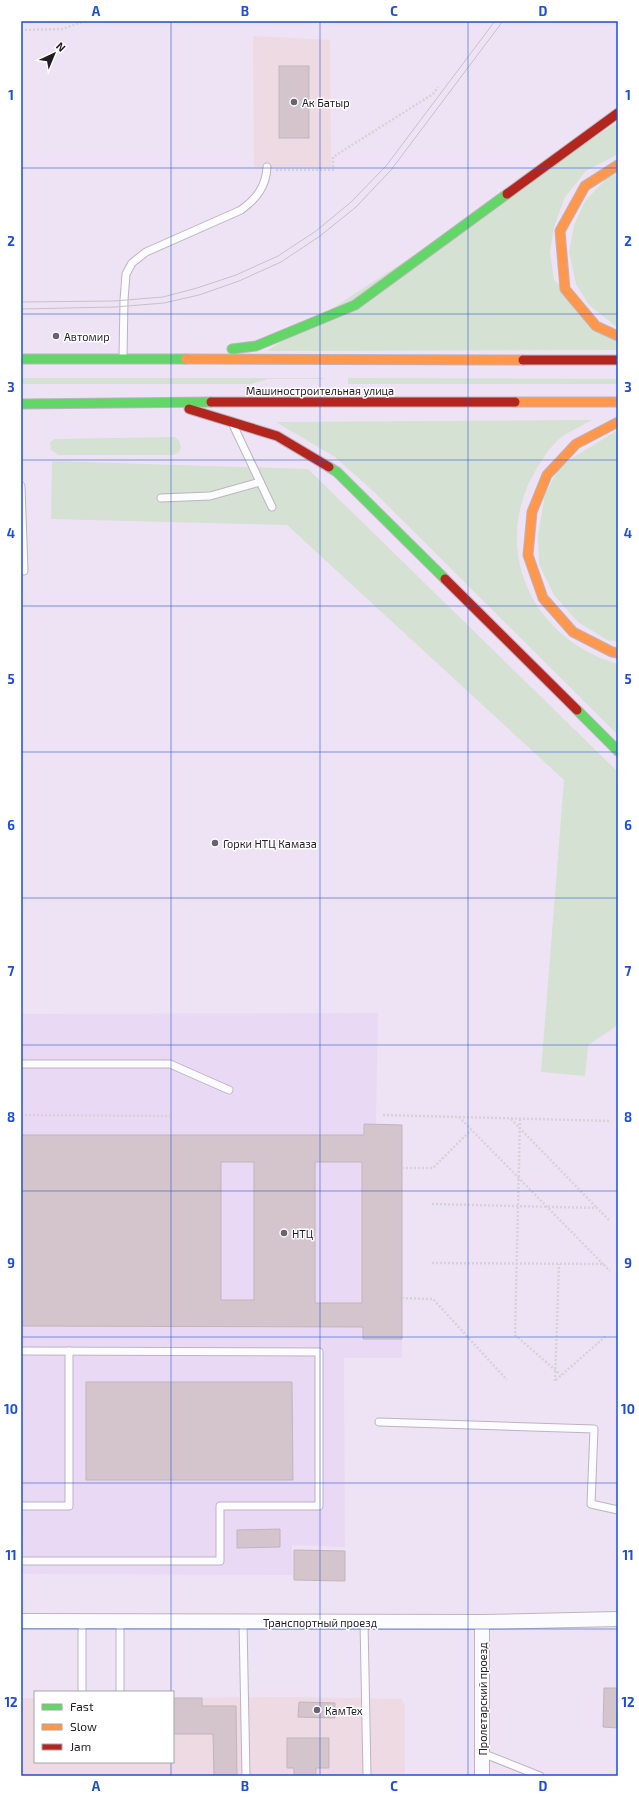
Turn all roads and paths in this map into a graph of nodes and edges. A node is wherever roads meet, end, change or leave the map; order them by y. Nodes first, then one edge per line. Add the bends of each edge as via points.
1 (85, 21) edge
2 (21, 30) edge
3 (438, 87) dead end
4 (618, 113) edge
5 (618, 166) edge
6 (267, 169) joint
7 (618, 336) edge
8 (21, 359) edge
9 (122, 359) junction
10 (162, 359) junction
11 (618, 360) edge
12 (166, 402) junction
13 (618, 402) edge
14 (21, 404) edge
15 (232, 422) junction
16 (618, 422) edge
17 (260, 482) junction
18 (21, 486) edge
19 (161, 498) dead end
20 (272, 506) dead end
21 (24, 571) dead end
22 (618, 653) edge
23 (618, 751) edge
24 (21, 1064) edge
25 (229, 1090) dead end
26 (21, 1115) edge
27 (383, 1115) dead end
28 (170, 1116) dead end
29 (459, 1117) junction
30 (511, 1119) junction
31 (520, 1119) junction
32 (611, 1121) dead end
33 (520, 1128) junction
34 (471, 1130) junction
35 (402, 1168) dead end
36 (518, 1178) junction
37 (432, 1204) dead end
38 (518, 1206) junction
39 (547, 1207) junction
40 (597, 1208) junction
41 (610, 1221) dead end
42 (432, 1263) dead end
43 (517, 1264) junction
44 (559, 1264) junction
45 (603, 1264) junction
46 (610, 1271) dead end
47 (402, 1298) dead end
48 (607, 1335) dead end
49 (21, 1351) edge
50 (69, 1351) junction
51 (556, 1370) junction
52 (561, 1375) junction
53 (507, 1380) dead end
54 (379, 1422) dead end
55 (21, 1506) edge
56 (618, 1510) edge
57 (21, 1561) edge
58 (618, 1619) edge
59 (21, 1621) edge
60 (82, 1622) junction
61 (120, 1622) junction
62 (243, 1622) junction
63 (364, 1622) junction
64 (482, 1622) junction
65 (82, 1691) edge
66 (120, 1691) edge
67 (482, 1753) junction
68 (246, 1776) edge
69 (367, 1776) edge
70 (482, 1776) edge
71 (540, 1776) edge

1 - 2 path via 62,29
3 - 6 path via 433,94 333,157 333,170
4 - 10 main road via 355,304 256,346
5 - 7 main road via 585,186 560,231 565,289 596,326
6 - 9 lane via 263,186 252,202 241,210 146,252 132,263 126,274 124,293
8 - 9 main road
9 - 10 main road
10 - 11 main road
12 - 13 main road, Машиностроительная улица
12 - 14 main road, Машиностроительная улица
12 - 15 main road
15 - 17 lane
15 - 23 main road via 276,436 337,472
16 - 22 main road via 576,444 547,475 532,512 528,555 544,598 573,632
17 - 19 lane via 210,496
17 - 20 lane
18 - 21 lane
24 - 25 lane via 170,1064
26 - 28 path
27 - 29 path
29 - 30 path
29 - 34 path
30 - 31 path
30 - 33 path
31 - 32 path
31 - 33 path
33 - 36 path
33 - 40 path
34 - 35 path via 434,1168
34 - 36 path
36 - 38 path
36 - 39 path
37 - 38 path
38 - 39 path
38 - 43 path
39 - 40 path
39 - 45 path
40 - 41 path
42 - 43 path
43 - 44 path
43 - 51 path via 516,1335
44 - 45 path
44 - 51 path
45 - 46 path
47 - 53 path via 433,1299
48 - 52 path
49 - 50 lane
50 - 55 lane via 69,1506
50 - 57 lane via 319,1352 319,1506 220,1506 220,1561
51 - 52 path
51 - 52 path via 556,1380
54 - 56 lane via 594,1429 591,1504
58 - 64 street, Транспортный проезд
59 - 60 street, Транспортный проезд
60 - 61 street, Транспортный проезд
60 - 65 lane
61 - 62 street, Транспортный проезд
61 - 66 lane
62 - 63 street, Транспортный проезд
62 - 68 lane
63 - 64 street, Транспортный проезд
63 - 69 lane
64 - 67 street, Пролетарский проезд
67 - 70 street, Пролетарский проезд
67 - 71 lane

